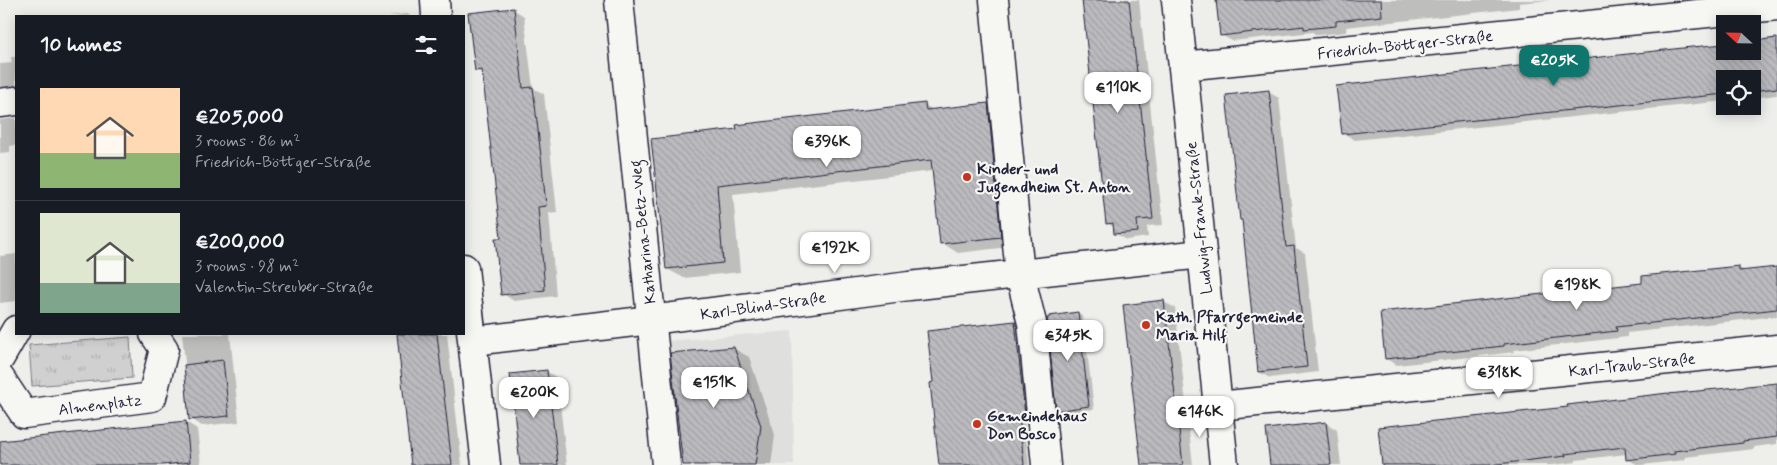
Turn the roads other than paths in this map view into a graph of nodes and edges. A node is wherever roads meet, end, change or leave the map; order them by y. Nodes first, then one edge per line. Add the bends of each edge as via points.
1 (435, 0) edge
2 (619, 0) edge
3 (994, 0) edge
4 (1176, 0) edge
5 (1777, 6) edge
6 (436, 15) edge
7 (1183, 66) junction
8 (15, 102) edge
9 (0, 103) edge
10 (1202, 254) junction
11 (1020, 275) junction
12 (465, 276) edge
13 (651, 320) junction
14 (15, 332) edge
15 (155, 335) edge
16 (473, 341) junction
17 (1777, 349) edge
18 (0, 358) edge
19 (0, 378) edge
20 (1218, 406) junction
21 (486, 465) edge
22 (666, 465) edge
23 (1046, 465) edge
24 (1224, 465) edge

1 - 6 street
2 - 13 street, Katharina-Betz-Weg
3 - 11 street
4 - 7 street, Ludwig-Frank-Straße
5 - 7 street, Friedrich-Böttger-Straße
7 - 10 street, Ludwig-Frank-Straße
8 - 9 street
10 - 11 street, Karl-Blind-Straße
10 - 20 street, Ludwig-Frank-Straße
11 - 13 street, Karl-Blind-Straße via 816,297
11 - 23 street via 1032,323
12 - 16 street
13 - 16 street, Karl-Blind-Straße
13 - 22 street, Katharina-Betz-Weg
14 - 18 street
15 - 19 street, Almenplatz via 164,348 152,397 24,414
16 - 21 street
17 - 20 street, Karl-Traub-Straße
20 - 24 street, Ludwig-Frank-Straße

